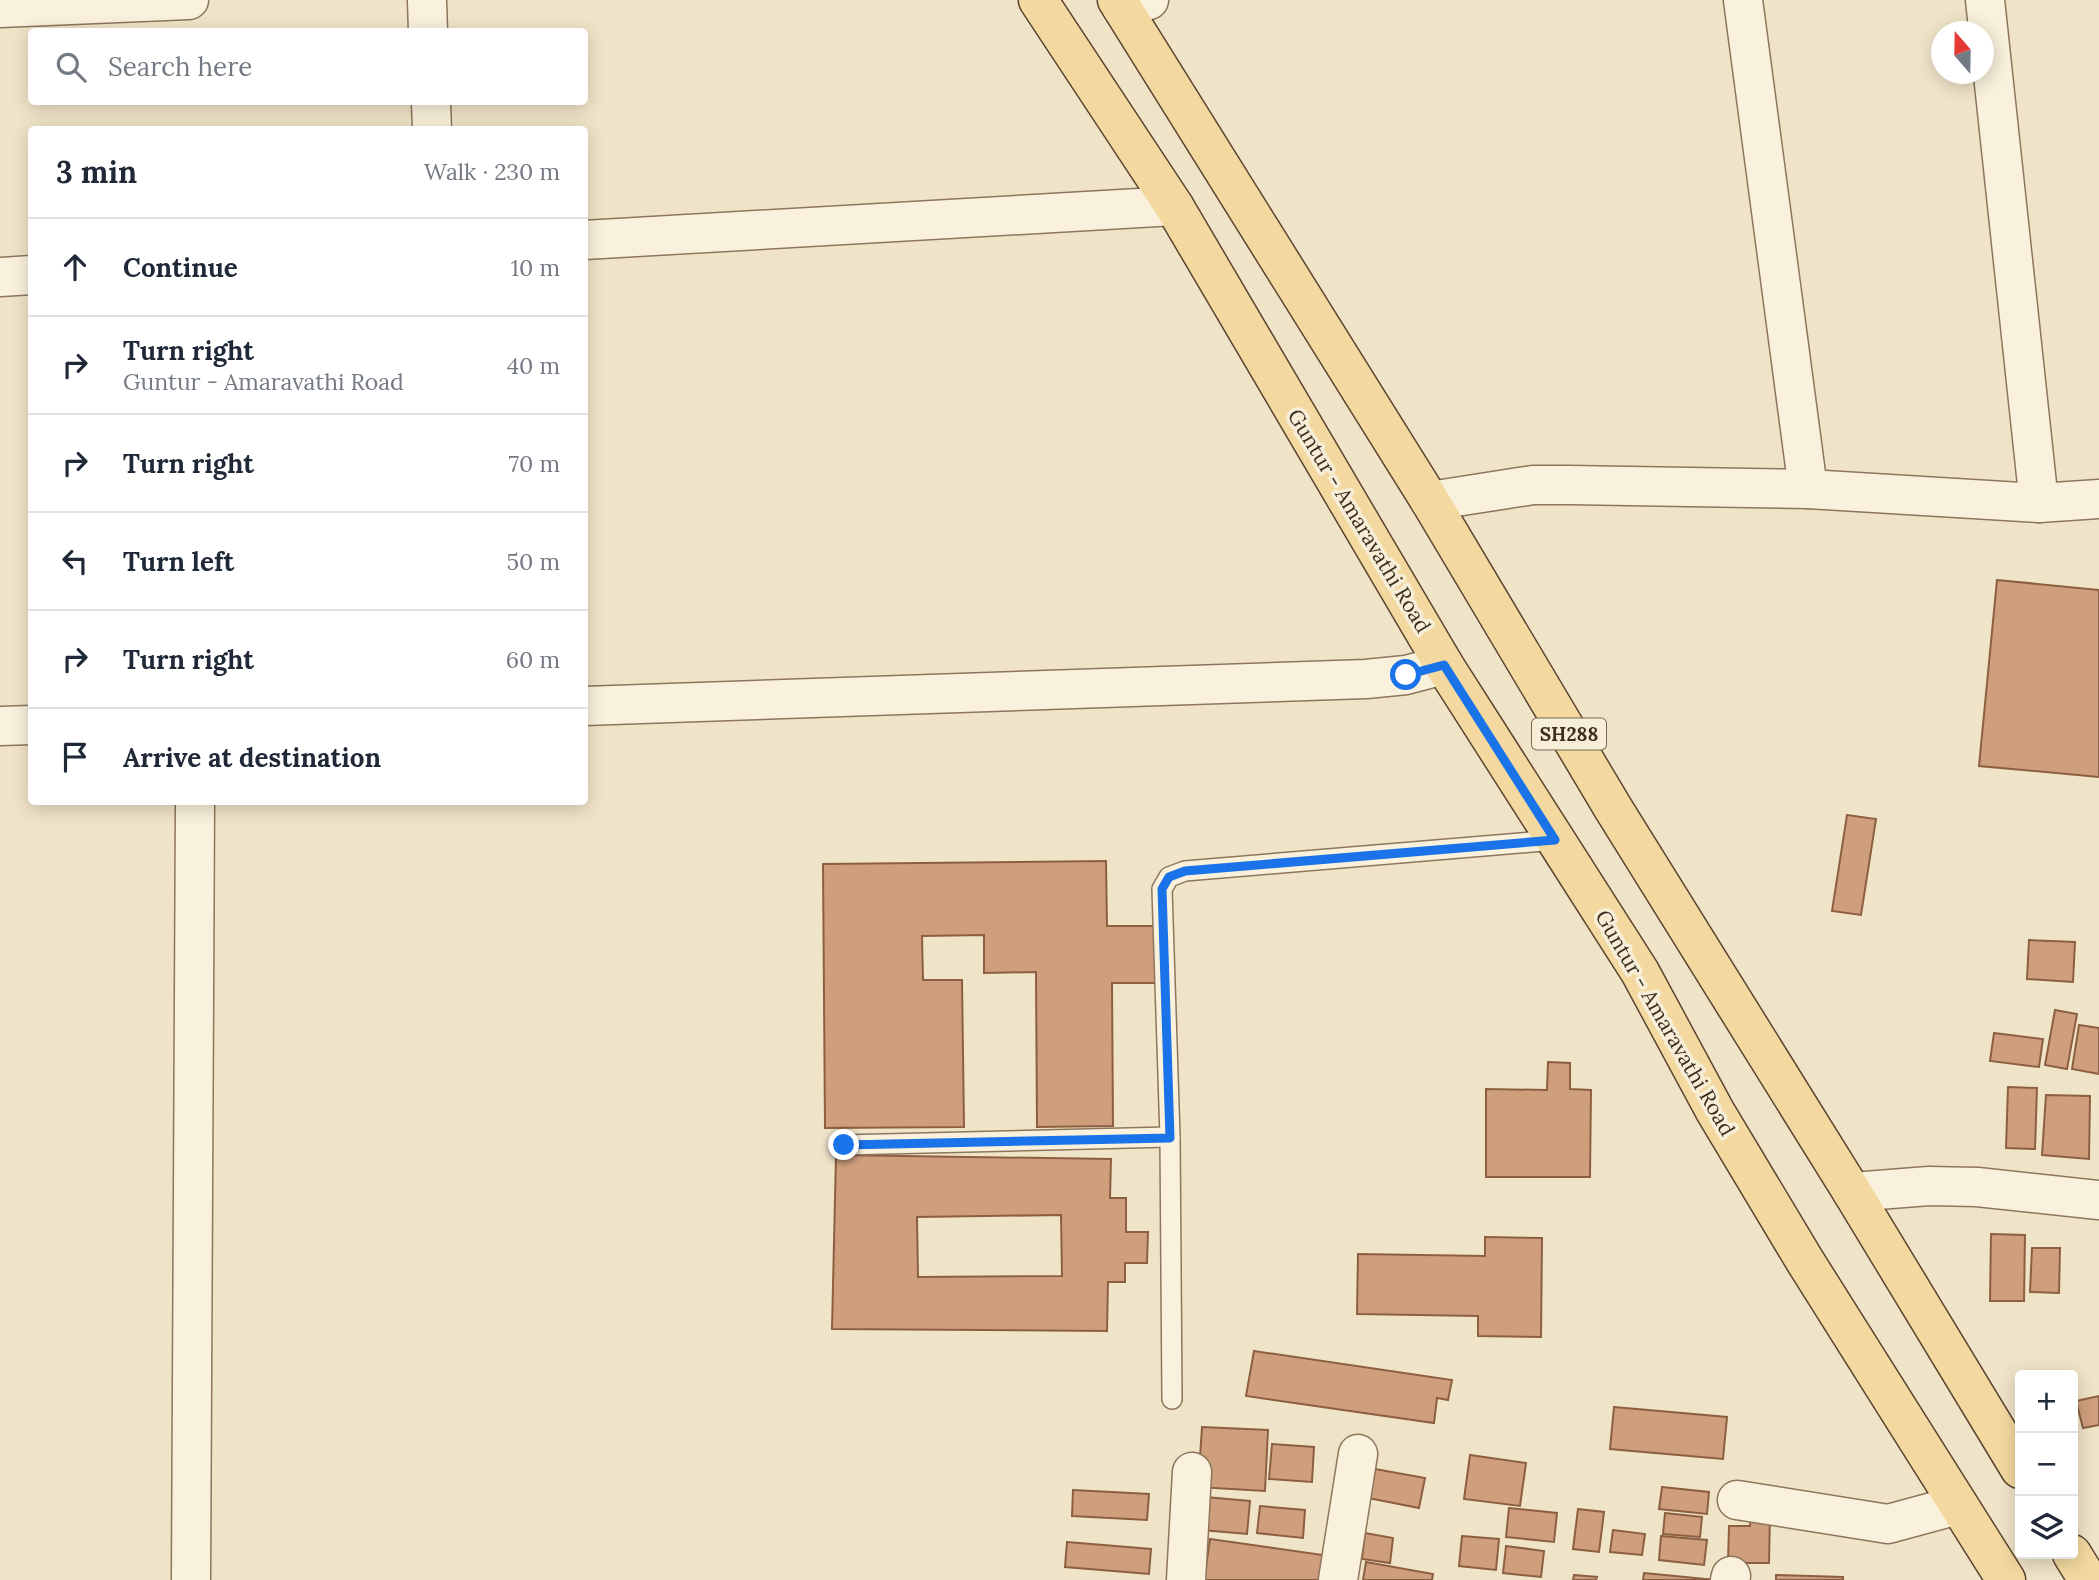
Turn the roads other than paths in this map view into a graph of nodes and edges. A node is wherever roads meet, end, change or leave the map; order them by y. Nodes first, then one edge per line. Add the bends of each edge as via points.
1 (189, 0) edge
2 (427, 0) edge
3 (1038, 0) edge
4 (1743, 0) edge
5 (1985, 0) edge
6 (1129, 3) edge
7 (0, 8) edge
8 (428, 28) edge
9 (431, 105) edge
10 (432, 126) edge
11 (1174, 206) junction
12 (588, 240) edge
13 (28, 275) edge
14 (0, 277) edge
15 (1808, 489) junction
16 (2099, 499) edge
17 (1430, 501) junction
18 (2039, 503) junction
19 (1444, 665) junction
20 (588, 706) edge
21 (28, 724) edge
22 (0, 726) edge
23 (195, 805) edge
24 (1555, 840) junction
25 (1170, 1138) junction
26 (844, 1145) dead end
27 (1852, 1192) junction
28 (2099, 1200) edge
29 (1172, 1399) dead end
30 (1358, 1454) dead end
31 (2015, 1461) edge
32 (1192, 1472) dead end
33 (1737, 1500) dead end
34 (1958, 1505) junction
35 (2075, 1559) edge
36 (191, 1580) edge
37 (1186, 1580) edge
38 (1338, 1580) edge
39 (2007, 1580) edge
40 (2088, 1580) edge

1 - 7 street
2 - 8 street
3 - 11 main road, Guntur - Amaravathi Road / SH288
4 - 15 street
5 - 18 street
6 - 17 main road, SH288
9 - 10 street
11 - 12 street
11 - 19 main road, Guntur - Amaravathi Road / SH288
13 - 14 street
15 - 17 street via 1533,485
15 - 18 street
16 - 18 street
17 - 27 main road, SH288 via 1613,808
19 - 20 street via 1366,679
19 - 24 main road, Guntur - Amaravathi Road / SH288
21 - 22 street
23 - 36 street
24 - 25 lane via 1185,871 1169,877 1162,889
24 - 34 main road, Guntur - Amaravathi Road / SH288 via 1640,972 1715,1111 1805,1261
25 - 26 lane
25 - 29 lane
27 - 28 street via 1977,1187
27 - 31 main road, SH288
30 - 38 street
32 - 37 street
33 - 34 street via 1888,1524
34 - 39 main road, Guntur - Amaravathi Road / SH288
35 - 40 main road

